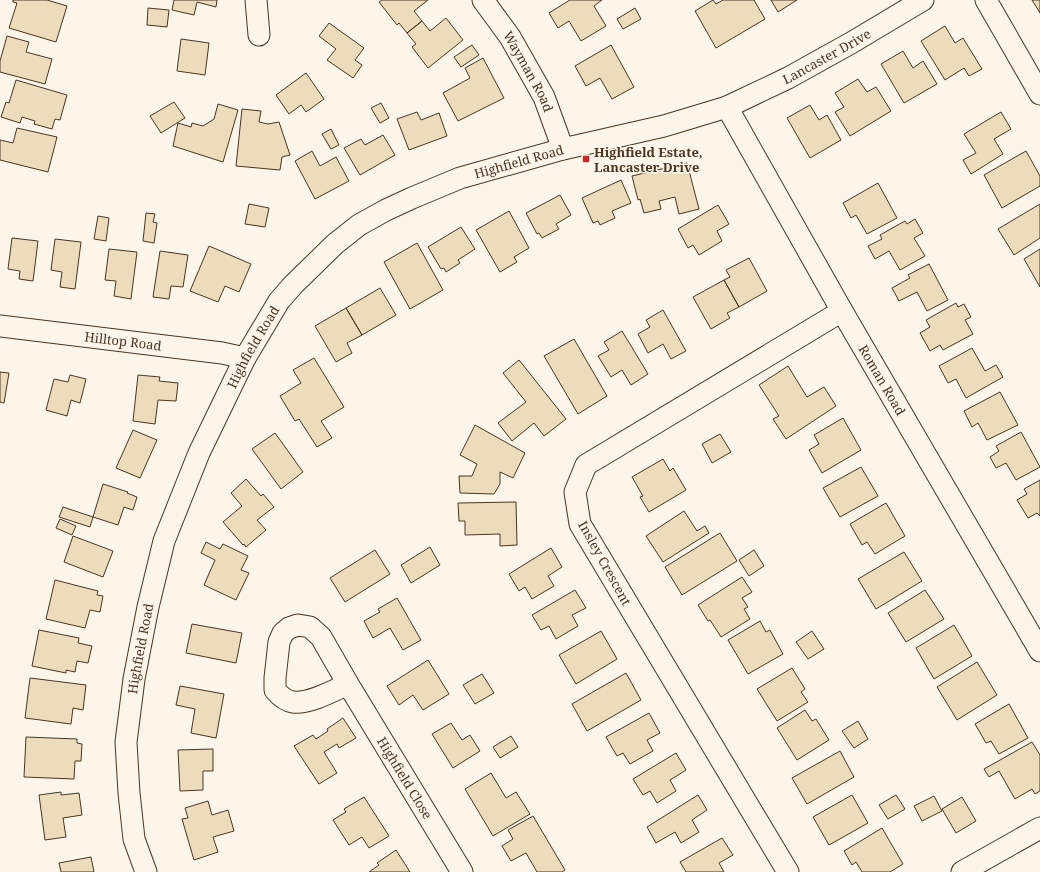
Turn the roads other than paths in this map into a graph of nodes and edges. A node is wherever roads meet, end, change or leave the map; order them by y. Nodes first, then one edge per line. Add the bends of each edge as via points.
1 (256, 0) edge
2 (483, 0) edge
3 (923, 0) edge
4 (986, 0) edge
5 (259, 35) dead end
6 (1040, 94) edge
7 (727, 107) junction
8 (563, 149) junction
9 (842, 311) junction
10 (0, 326) edge
11 (245, 358) junction
12 (1040, 651) edge
13 (348, 684) dead end
14 (1040, 828) edge
15 (146, 872) edge
16 (462, 872) edge
17 (788, 872) edge
18 (962, 872) edge

1 - 5 street
2 - 8 street, Wayman Road via 510,37 544,97
3 - 7 street, Lancaster Drive via 788,78
4 - 6 street
7 - 8 street, Highfield Road via 664,126
7 - 9 street, Roman Road
8 - 11 street, Highfield Road via 460,178 386,210 359,225 335,244 279,301
9 - 12 street, Roman Road
9 - 17 street, Insley Crescent via 586,465 575,492 580,524
10 - 11 street, Hilltop Road
11 - 15 street, Highfield Road via 199,453 164,541 134,679 126,742 129,793 134,839
13 - 16 street, Highfield Close
14 - 18 street

